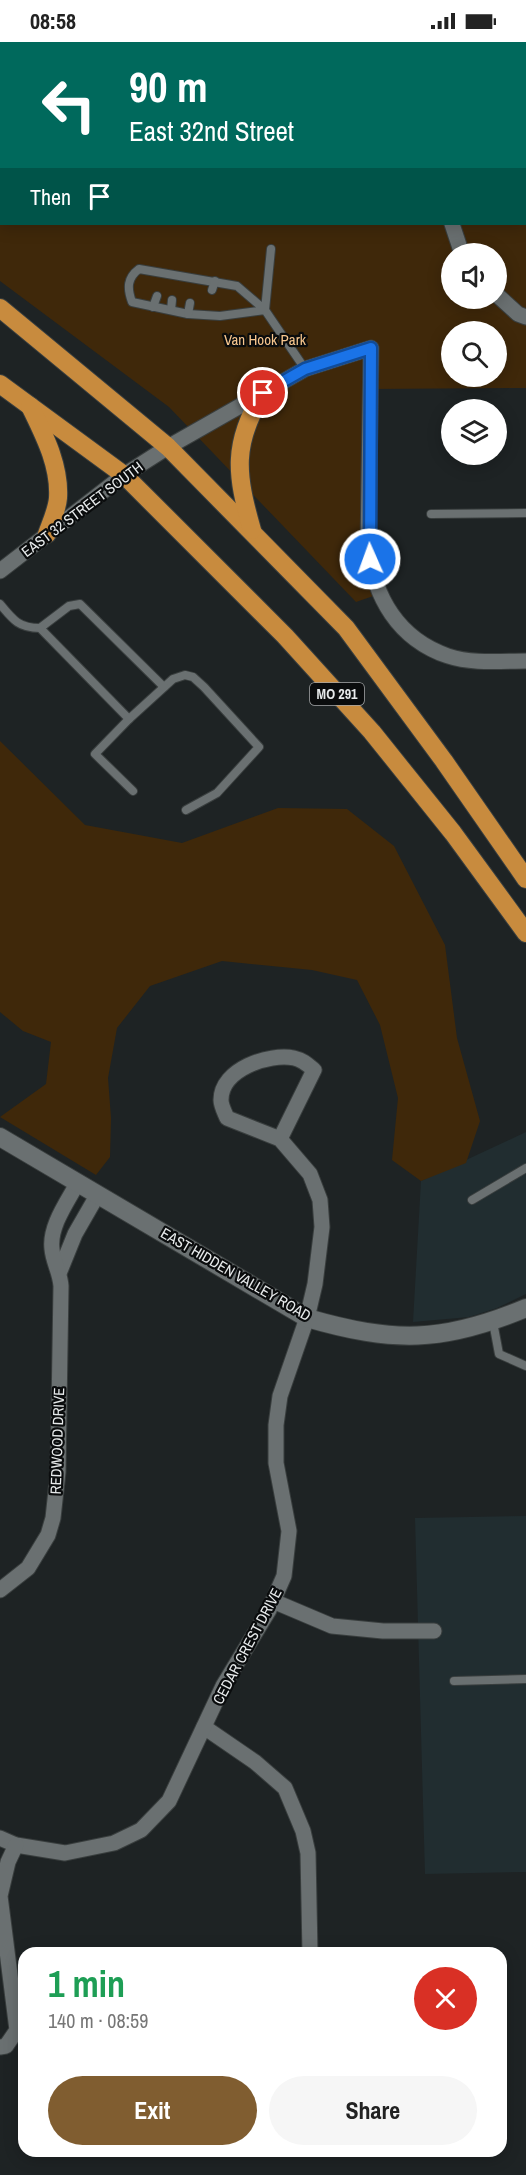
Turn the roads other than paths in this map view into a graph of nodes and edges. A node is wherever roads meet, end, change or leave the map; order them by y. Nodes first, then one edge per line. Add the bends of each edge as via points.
1 (452, 225) edge
2 (458, 243) edge
3 (271, 249) dead end
4 (163, 271) junction
5 (177, 274) junction
6 (195, 278) junction
7 (160, 281) dead end
8 (215, 281) junction
9 (175, 283) dead end
10 (193, 287) dead end
11 (212, 290) dead end
12 (157, 296) dead end
13 (172, 300) dead end
14 (190, 303) dead end
15 (507, 304) edge
16 (208, 306) dead end
17 (153, 307) junction
18 (0, 308) edge
19 (171, 310) junction
20 (265, 310) junction
21 (188, 314) junction
22 (206, 315) junction
23 (526, 317) edge
24 (305, 369) junction
25 (0, 384) edge
26 (263, 393) junction
27 (29, 404) junction
28 (168, 447) junction
29 (124, 475) junction
30 (526, 513) edge
31 (431, 514) dead end
32 (253, 532) junction
33 (47, 534) junction
34 (0, 571) edge
35 (0, 604) edge
36 (40, 628) junction
37 (526, 661) edge
38 (164, 687) junction
39 (129, 719) junction
40 (133, 791) dead end
41 (186, 810) dead end
42 (526, 879) edge
43 (526, 933) edge
44 (0, 1137) edge
45 (279, 1139) junction
46 (526, 1168) edge
47 (78, 1182) junction
48 (98, 1194) junction
49 (472, 1200) dead end
50 (60, 1271) junction
51 (526, 1308) edge
52 (307, 1318) junction
53 (493, 1322) junction
54 (526, 1365) edge
55 (0, 1590) edge
56 (273, 1601) junction
57 (434, 1631) dead end
58 (526, 1679) edge
59 (453, 1681) dead end
60 (204, 1727) junction
61 (0, 1838) edge
62 (16, 1845) junction
63 (310, 1947) edge
64 (3, 2046) edge

1 - 2 street
3 - 20 lane
4 - 5 lane
4 - 7 lane
4 - 17 lane via 139,269 131,275 127,290 132,302
5 - 6 lane
5 - 9 lane
6 - 8 lane
6 - 10 lane
8 - 11 lane
8 - 20 lane via 237,286
12 - 17 lane
13 - 19 lane
14 - 21 lane
15 - 23 street
16 - 22 lane
17 - 19 lane
18 - 28 highway, MO 291
19 - 21 lane
20 - 22 lane
20 - 24 lane
21 - 22 lane
24 - 26 street, EAST 32 STREET SOUTH
24 - 37 street, EAST 32 STREET SOUTH via 371,348 368,547 371,571 391,615 408,633 449,656
25 - 27 highway, MO 291
26 - 28 street, EAST 32 STREET SOUTH
26 - 32 highway via 244,431 239,461 240,489
27 - 29 highway, MO 291
27 - 33 highway via 48,443 57,476 58,500
28 - 29 street, EAST 32 STREET SOUTH
28 - 32 highway, MO 291
29 - 33 street, EAST 32 STREET SOUTH
29 - 43 highway, MO 291 via 285,636 372,732
30 - 31 lane
32 - 42 highway, MO 291 via 346,628
33 - 34 street, EAST 32 STREET SOUTH
35 - 36 lane via 15,624
36 - 38 lane via 69,606 80,604
36 - 39 lane
38 - 39 lane
38 - 41 lane via 173,679 193,677 259,747 218,793
39 - 40 lane via 95,753
44 - 47 main road, EAST HIDDEN VALLEY ROAD
45 - 45 street via 227,1118 221,1101 225,1086 235,1073 268,1059 292,1058 304,1061 314,1070
45 - 52 street, CEDAR CREST DRIVE via 310,1174 320,1200 315,1284
46 - 49 lane
47 - 48 main road, EAST HIDDEN VALLEY ROAD
47 - 50 street, REDWOOD DRIVE via 52,1235 51,1247
48 - 50 street, REDWOOD DRIVE
48 - 52 main road, EAST HIDDEN VALLEY ROAD
50 - 55 street, REDWOOD DRIVE via 58,1472 53,1518 48,1535 27,1568
51 - 53 main road, EAST HIDDEN VALLEY ROAD
52 - 53 main road, EAST HIDDEN VALLEY ROAD via 358,1332 405,1337 455,1333
52 - 56 street, CEDAR CREST DRIVE via 280,1396 276,1425 276,1463 290,1532 284,1576
53 - 54 lane via 499,1354
56 - 57 street via 332,1626
56 - 60 street, CEDAR CREST DRIVE via 240,1655
58 - 59 lane
60 - 62 street, CEDAR CREST DRIVE via 169,1801 141,1830 114,1843 65,1853
60 - 63 street via 285,1788 308,1853
61 - 62 street, CEDAR CREST DRIVE
62 - 64 street via 0,1896 17,2030

